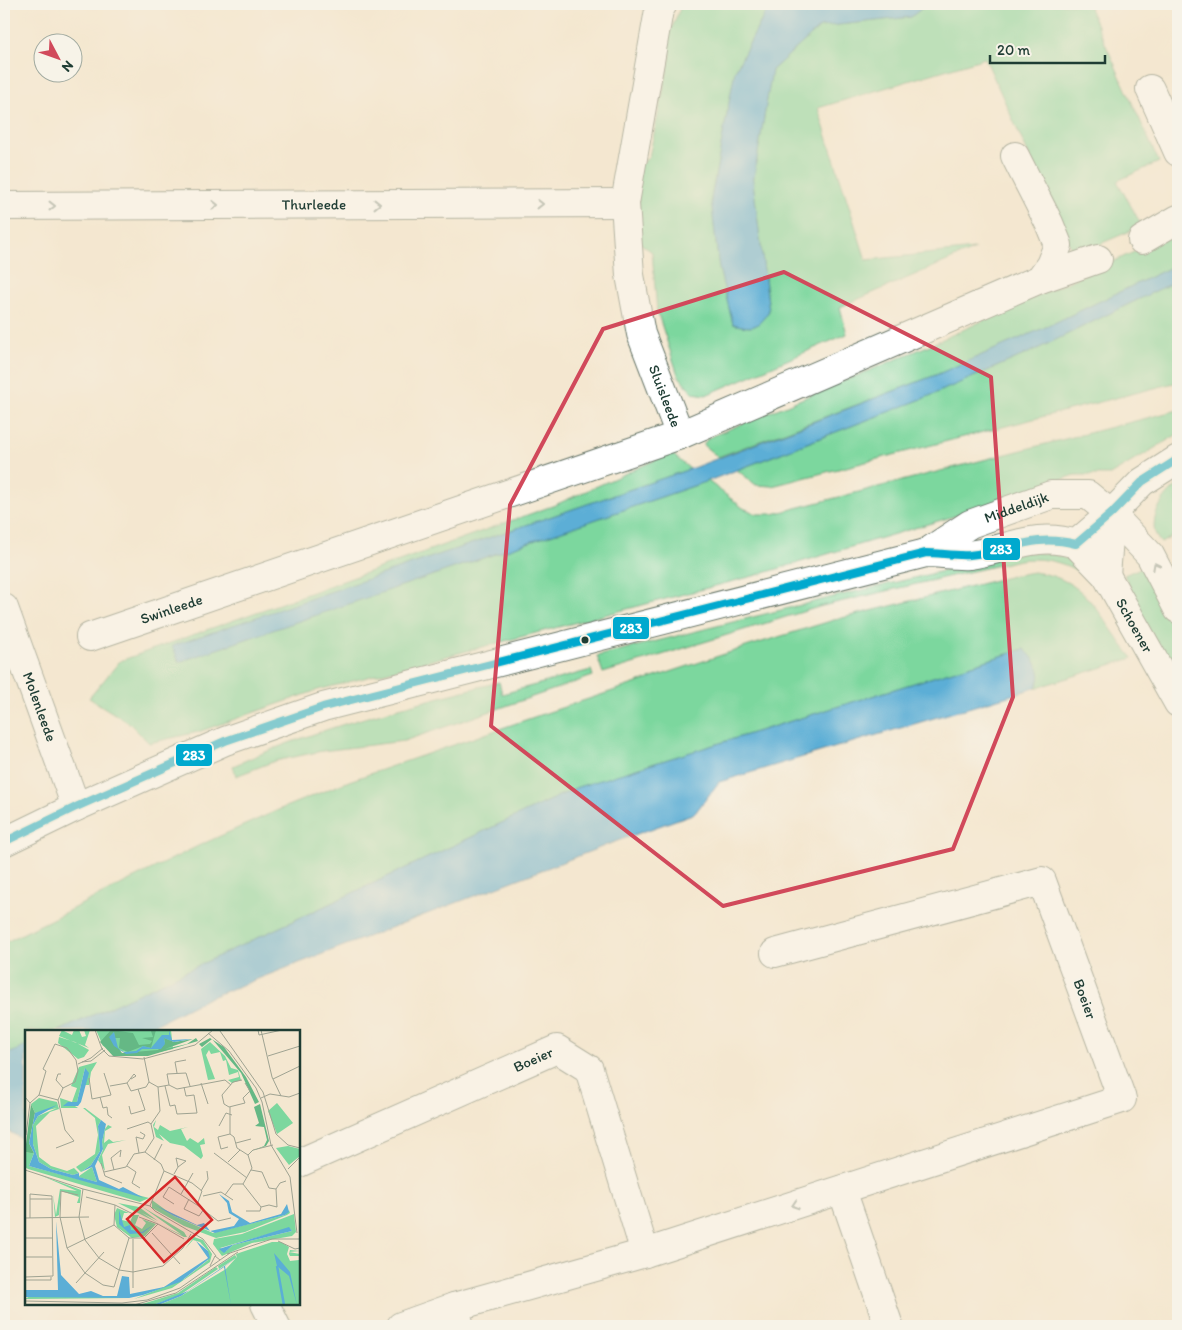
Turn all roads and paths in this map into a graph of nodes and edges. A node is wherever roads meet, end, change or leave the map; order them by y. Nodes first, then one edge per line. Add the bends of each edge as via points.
1 (655, 6) edge
2 (1150, 89) dead end
3 (1178, 152) edge
4 (1015, 156) dead end
5 (626, 204) junction
6 (4, 206) edge
7 (1178, 219) edge
8 (1142, 240) dead end
9 (1098, 260) dead end
10 (1040, 279) junction
11 (680, 436) junction
12 (1178, 459) edge
13 (1111, 514) junction
14 (1076, 544) junction
15 (926, 553) junction
16 (1106, 574) junction
17 (4, 608) edge
18 (1178, 609) edge
19 (90, 637) dead end
20 (1178, 704) edge
21 (76, 807) junction
22 (4, 842) edge
23 (775, 953) dead end
24 (300, 1163) edge
25 (842, 1190) junction
26 (645, 1253) junction
27 (266, 1305) edge
28 (457, 1317) edge
29 (276, 1326) edge
30 (401, 1326) edge
31 (889, 1326) edge

1 - 5 street, Sluisleede
2 - 3 street
4 - 10 street via 1058,245
6 -> 5 street, Thurleede
5 - 11 street, Sluisleede via 630,275 642,334
7 - 8 street
9 - 10 street, Sluisleede
10 - 11 street, Sluisleede
11 - 19 street, Swinleede
12 - 13 street via 1142,482
13 - 14 street
13 - 15 street, Middeldijk via 1088,495 1051,495 970,524
13 - 16 street
18 -> 13 street via 1150,555
14 - 15 street, Middeldijk via 1041,538 968,555
14 - 16 street, Schoener
15 - 21 street, Middeldijk via 323,707 225,741
16 - 20 street, Schoener
17 - 21 street, Molenleede
21 - 22 street, Middeldijk
23 - 25 street, Boeier via 1042,881 1122,1099
24 - 26 street, Boeier via 557,1049 589,1068
25 -> 26 street, Boeier
25 - 31 street
26 - 28 street, Boeier
27 - 29 street
28 - 30 street, Boeier

